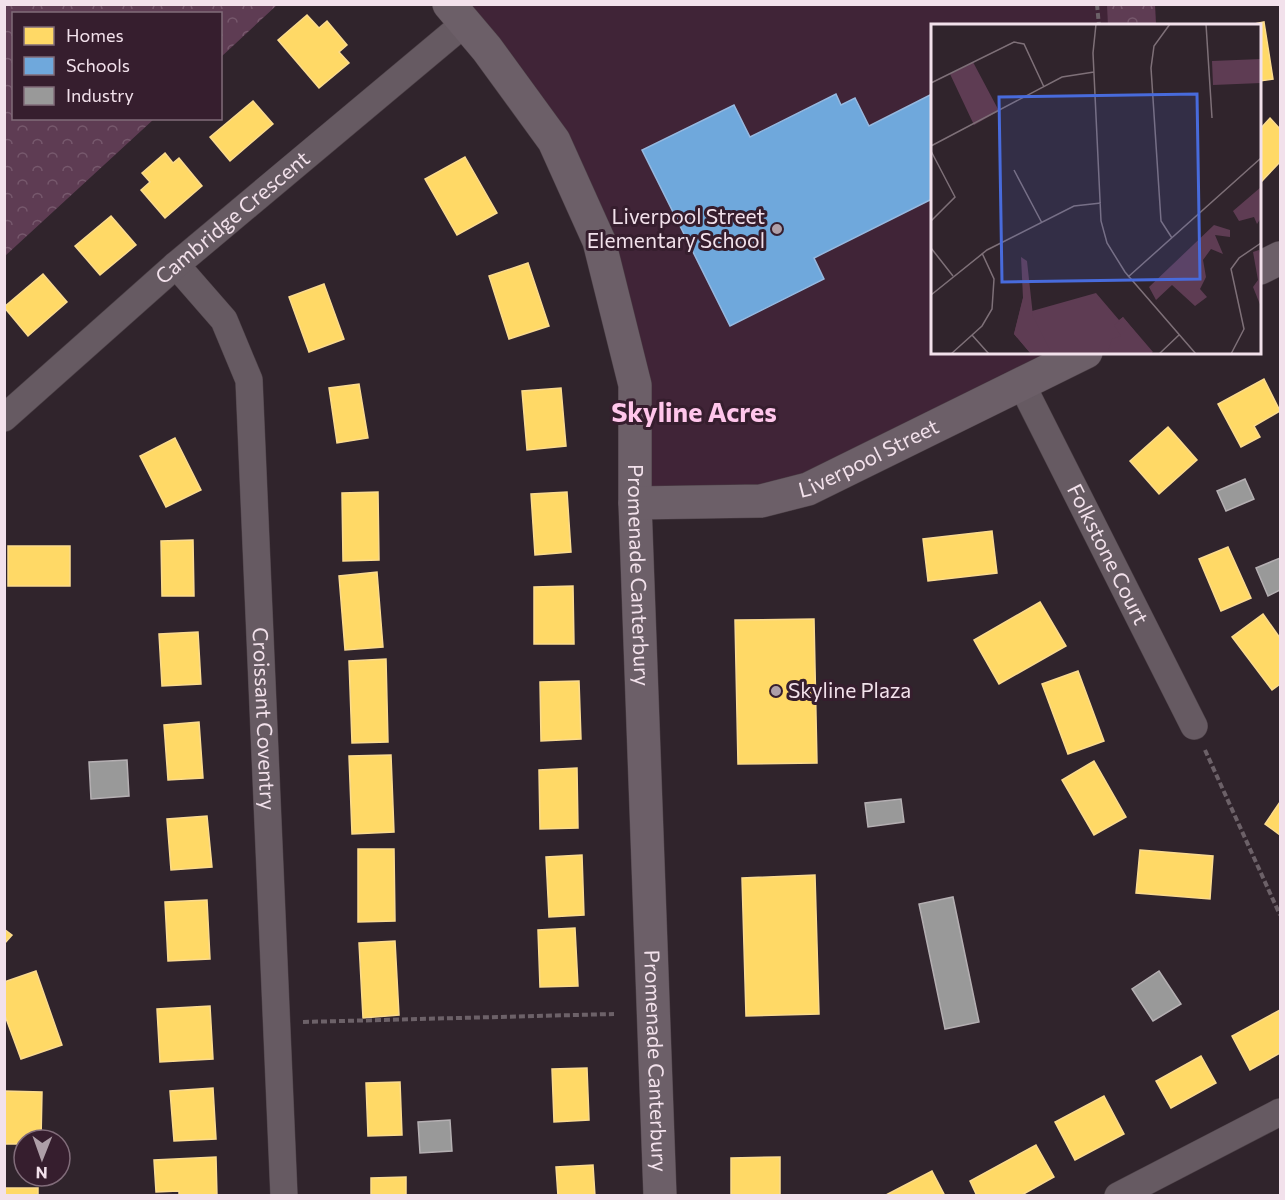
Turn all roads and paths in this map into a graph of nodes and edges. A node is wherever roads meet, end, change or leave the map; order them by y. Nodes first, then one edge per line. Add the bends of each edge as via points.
1 (1097, 4) edge
2 (457, 14) edge
3 (1099, 24) edge
4 (1281, 258) edge
5 (176, 265) junction
6 (1261, 268) edge
7 (1082, 354) edge
8 (1021, 383) junction
9 (4, 418) edge
10 (634, 503) junction
11 (1194, 726) joint
12 (1281, 915) edge
13 (614, 1014) dead end
14 (292, 1022) dead end
15 (1281, 1112) edge
16 (284, 1196) edge
17 (660, 1196) edge
18 (1118, 1196) edge

1 - 3 path
2 - 5 street, Cambridge Crescent
2 - 10 street, Promenade Canterbury via 554,141 599,241 635,385
4 - 6 street
5 - 9 street, Cambridge Crescent
5 - 16 street, Croissant Coventry via 224,320 249,380
7 - 8 street, Liverpool Street
8 - 10 street, Liverpool Street via 808,489 761,501
8 - 11 street, Folkstone Court
10 - 17 street, Promenade Canterbury
11 - 12 path
13 - 14 path
15 - 18 street

